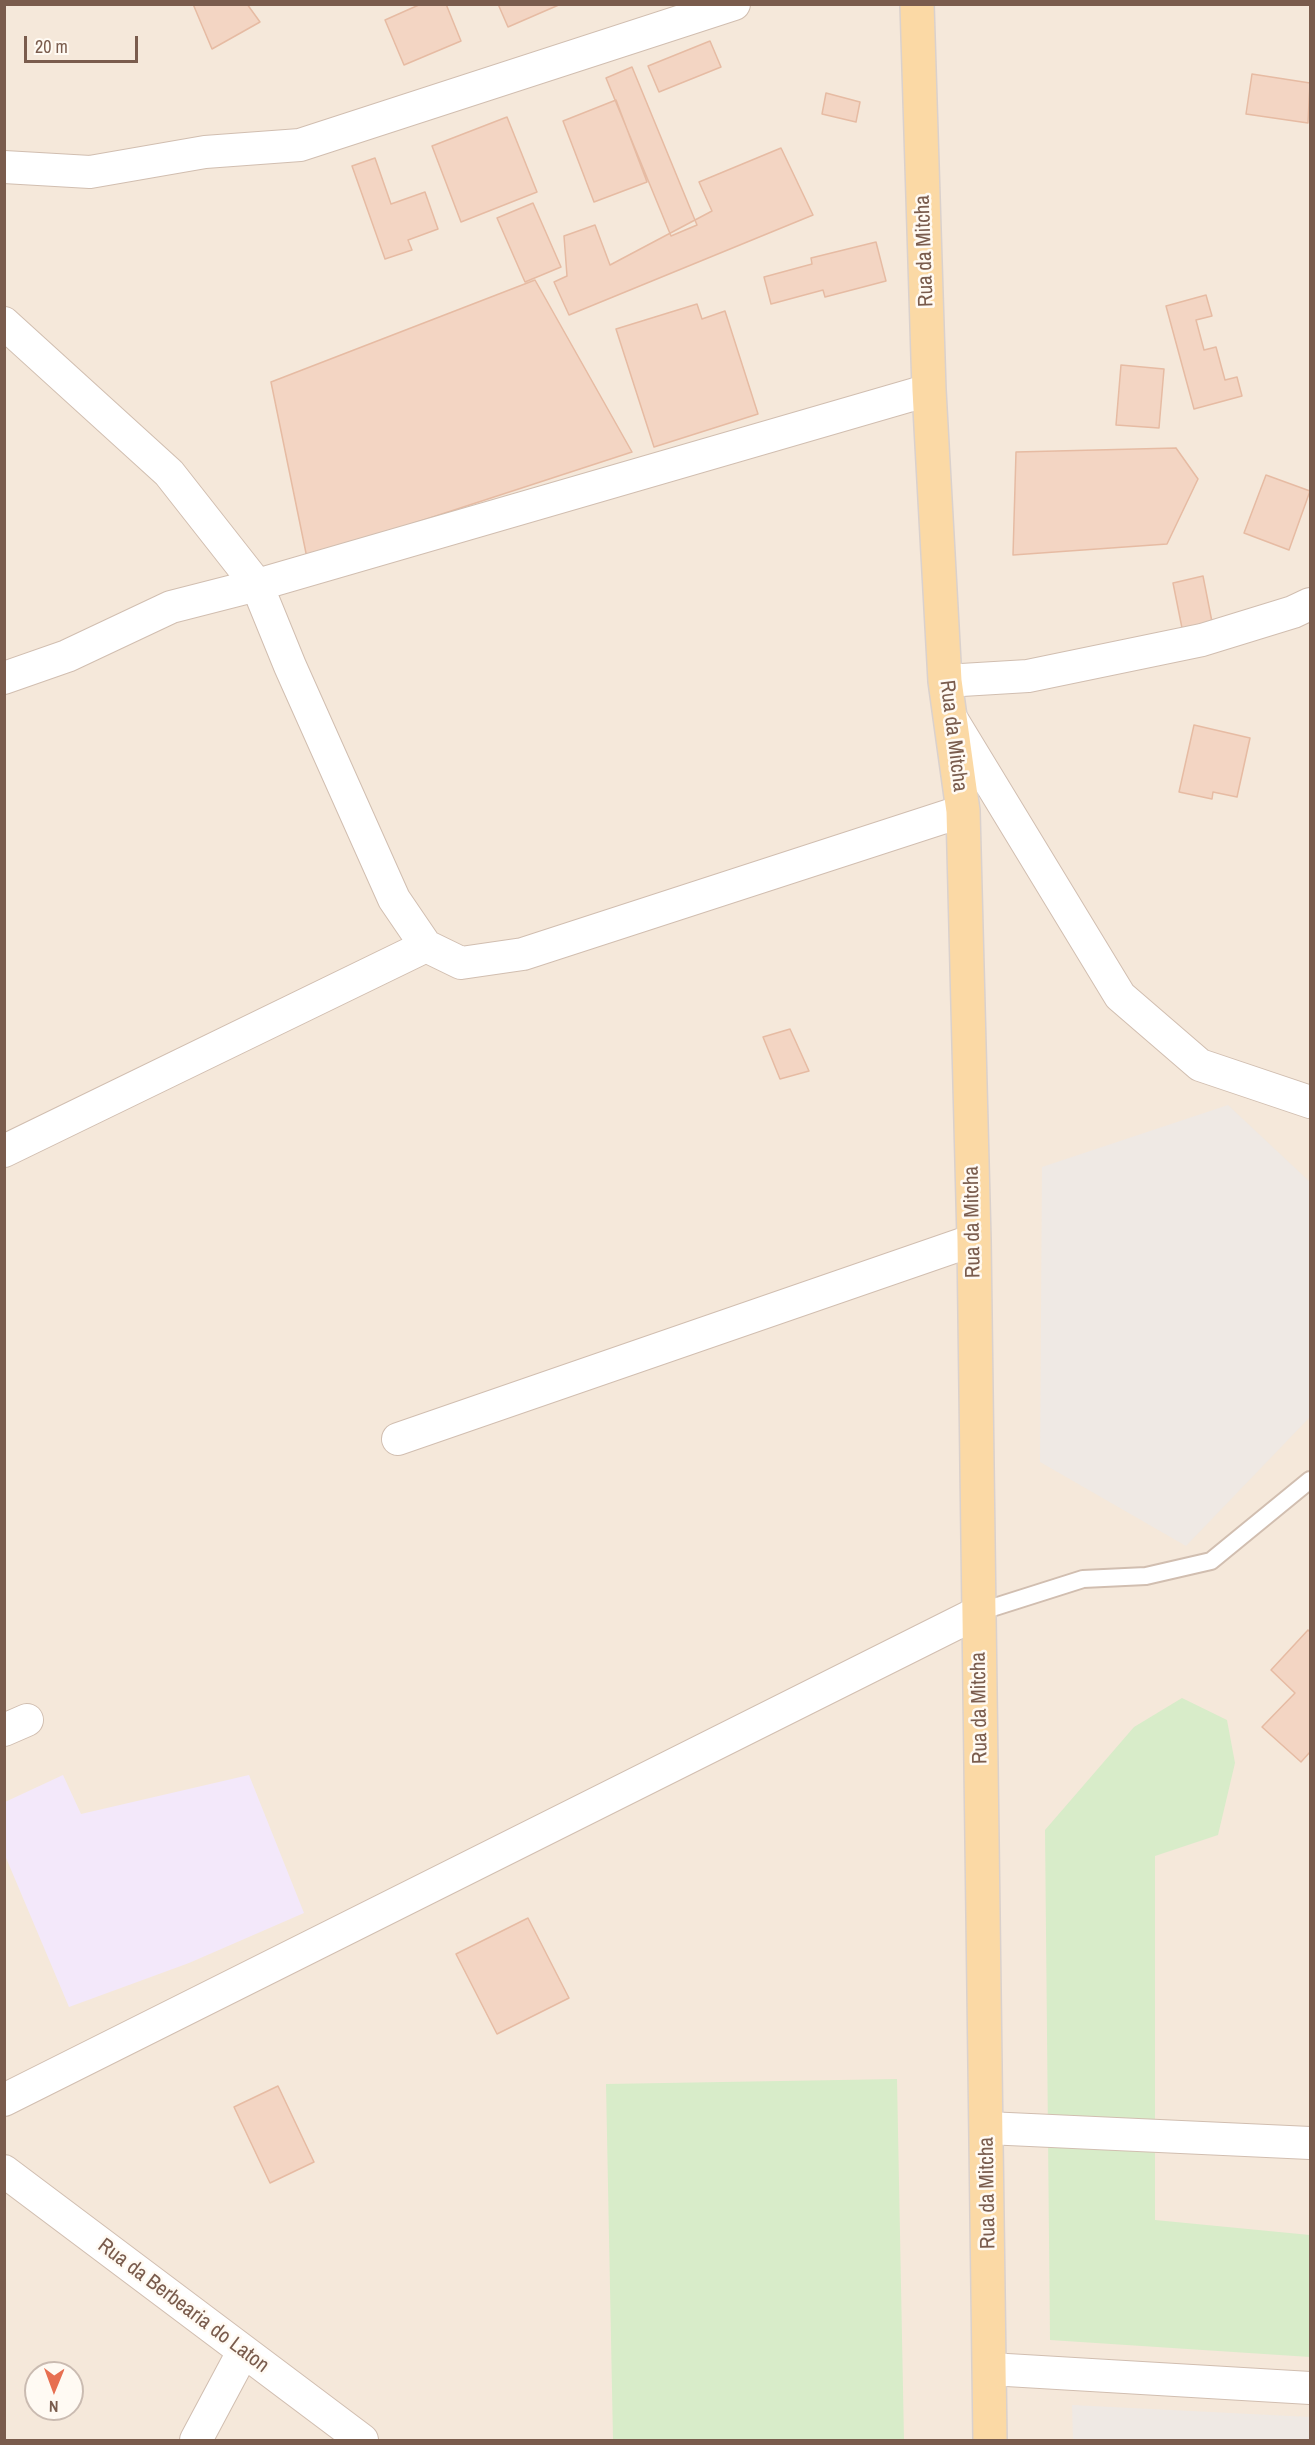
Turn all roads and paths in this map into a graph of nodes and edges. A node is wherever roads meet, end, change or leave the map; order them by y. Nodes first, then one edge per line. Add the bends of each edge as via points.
1 (734, 4) edge
2 (917, 4) edge
3 (4, 167) edge
4 (4, 323) edge
5 (929, 390) junction
6 (257, 585) junction
7 (1311, 604) edge
8 (4, 678) edge
9 (945, 681) junction
10 (951, 718) junction
11 (963, 811) junction
12 (426, 946) junction
13 (1311, 1102) edge
14 (4, 1151) edge
15 (974, 1240) junction
16 (398, 1439) dead end
17 (1311, 1480) edge
18 (979, 1612) junction
19 (4, 2100) edge
20 (987, 2128) junction
21 (1311, 2143) edge
22 (4, 2171) edge
23 (243, 2352) junction
24 (990, 2369) junction
25 (1311, 2388) edge
26 (196, 2440) edge
27 (362, 2440) edge
28 (990, 2440) edge

1 - 3 street via 300,145 206,152 90,172
2 - 5 main road, Rua da Mitcha
4 - 6 street via 169,473
5 - 6 street
5 - 9 main road, Rua da Mitcha
6 - 8 street via 171,607 67,656
6 - 12 street via 394,899
7 - 9 street via 1202,640 1028,676
9 - 10 main road, Rua da Mitcha
10 - 11 main road, Rua da Mitcha
10 - 13 street via 1120,996 1200,1065
11 - 12 street via 523,954 460,963
11 - 15 main road, Rua da Mitcha
12 - 14 street
15 - 16 street
15 - 18 main road, Rua da Mitcha
17 - 18 lane via 1211,1561 1146,1576 1083,1579
18 - 19 street
18 - 20 main road, Rua da Mitcha
20 - 21 street
20 - 24 main road, Rua da Mitcha
22 - 23 street, Rua da Berbearia do Laton
23 - 26 street
23 - 27 street, Rua da Berbearia do Laton
24 - 25 street
24 - 28 main road, Rua da Mitcha

